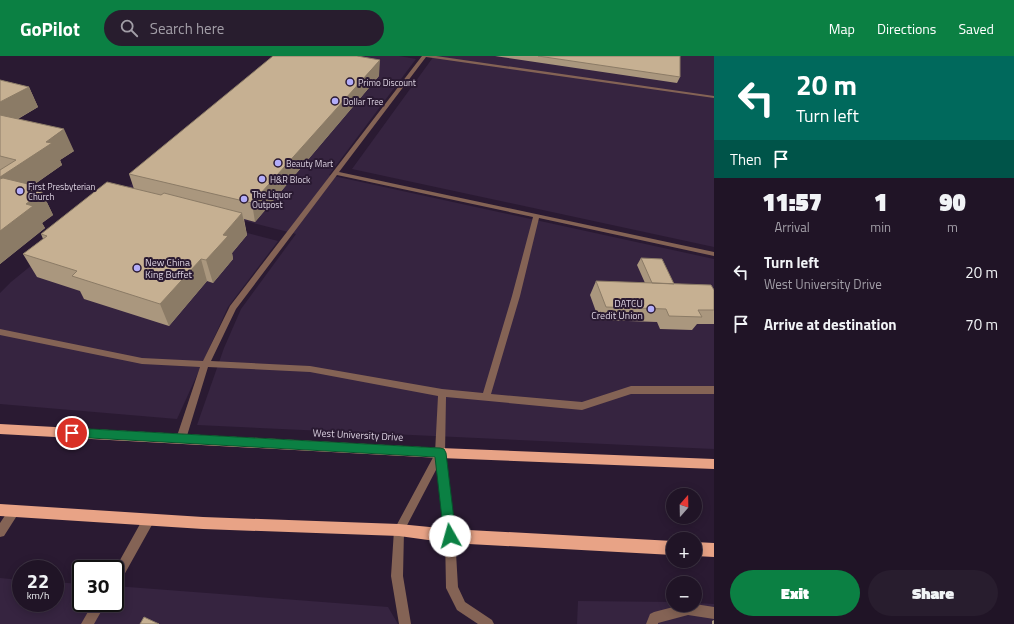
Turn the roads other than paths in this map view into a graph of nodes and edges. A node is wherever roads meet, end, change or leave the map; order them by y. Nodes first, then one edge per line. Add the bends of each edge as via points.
1 (425, 56) edge
2 (714, 97) edge
3 (336, 173) junction
4 (536, 216) junction
5 (714, 254) edge
6 (0, 332) edge
7 (205, 364) junction
8 (714, 390) edge
9 (442, 393) junction
10 (486, 397) junction
11 (0, 429) edge
12 (181, 439) junction
13 (440, 453) junction
14 (714, 464) edge
15 (0, 510) edge
16 (14, 511) junction
17 (149, 519) junction
18 (399, 530) junction
19 (0, 532) edge
20 (450, 536) junction
21 (666, 548) edge
22 (702, 549) edge
23 (714, 550) edge
24 (124, 564) edge
25 (94, 612) edge
26 (714, 613) edge
27 (87, 624) edge
28 (405, 624) edge
29 (488, 624) edge
30 (652, 624) edge

1 - 2 street
1 - 3 street
3 - 4 street
3 - 7 street via 233,308
4 - 5 street
4 - 10 street via 516,296
6 - 7 street via 142,361
7 - 9 street via 310,369
7 - 12 street
8 - 10 street via 631,390 582,406
9 - 10 street
9 - 13 street
11 - 12 main road, West University Drive
12 - 13 main road, West University Drive
13 - 14 main road, West University Drive
13 - 18 street
13 - 20 street
15 - 16 main road
16 - 17 main road
16 - 19 street
17 - 18 main road
17 - 24 street
18 - 20 main road
18 - 28 street via 397,576
20 - 21 main road
20 - 29 street via 452,588 461,606
22 - 23 main road
25 - 27 street
26 - 30 street via 688,609 654,618

